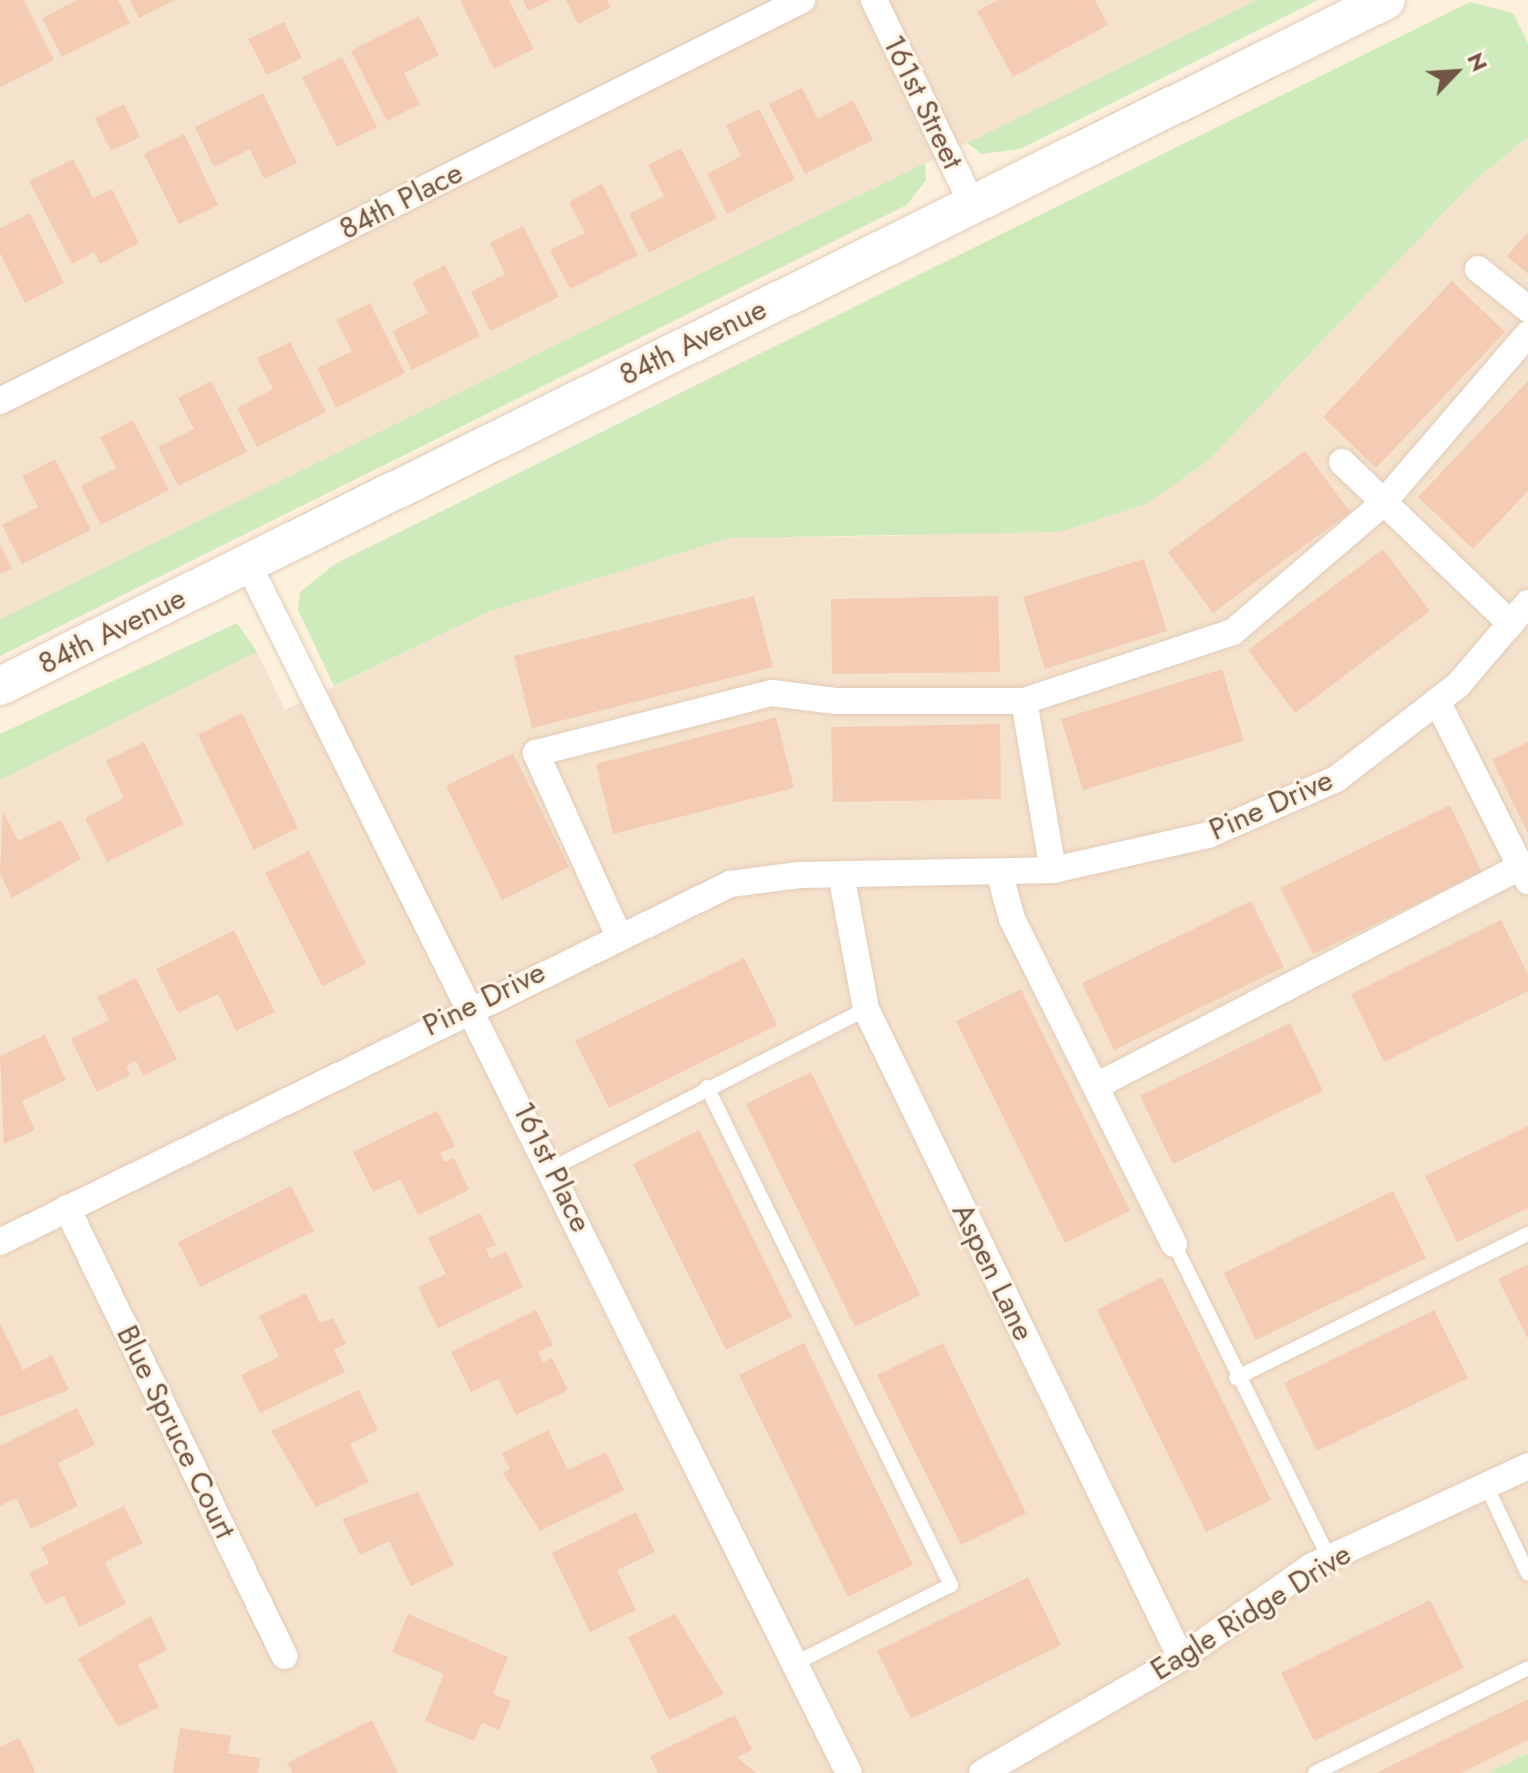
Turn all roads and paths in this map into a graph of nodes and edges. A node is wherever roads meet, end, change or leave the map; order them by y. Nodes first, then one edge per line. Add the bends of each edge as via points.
1 (802, 0) edge
2 (874, 0) edge
3 (1386, 0) edge
4 (972, 204) junction
5 (1478, 269) dead end
6 (1528, 309) edge
7 (1528, 334) edge
8 (0, 401) edge
9 (1342, 462) dead end
10 (1381, 505) junction
11 (248, 564) junction
12 (1524, 609) edge
13 (0, 686) edge
14 (1024, 701) junction
15 (1437, 701) junction
16 (1053, 870) junction
17 (999, 872) junction
18 (841, 874) junction
19 (1524, 874) edge
20 (618, 934) junction
21 (473, 1004) junction
22 (866, 1009) junction
23 (1096, 1086) junction
24 (707, 1087) junction
25 (553, 1168) junction
26 (67, 1208) junction
27 (1528, 1234) edge
28 (0, 1242) edge
29 (1174, 1244) joint
30 (1236, 1378) junction
31 (1528, 1466) edge
32 (1486, 1485) junction
33 (1329, 1558) junction
34 (1528, 1574) edge
35 (285, 1656) dead end
36 (1181, 1658) junction
37 (794, 1664) junction
38 (1528, 1668) edge
39 (849, 1773) edge
40 (982, 1773) edge
41 (1315, 1773) edge

1 - 8 street, 84th Place
2 - 4 street, 161st Street
3 - 4 street, 84th Avenue
4 - 11 street, 84th Avenue
5 - 6 street
7 - 10 street
9 - 10 street
10 - 12 street
10 - 14 street via 1233,632
11 - 13 street, 84th Avenue
11 - 21 street, 161st Place
12 - 15 street, Pine Drive
14 - 16 street
14 - 20 street via 835,701 772,693 536,753
15 - 16 street, Pine Drive via 1336,779 1282,803 1208,835
15 - 19 street
16 - 17 street, Pine Drive
17 - 18 street, Pine Drive
17 - 23 street via 1012,919
18 - 20 street, Pine Drive via 730,884
18 - 22 street, Aspen Lane
19 - 23 street
20 - 21 street, Pine Drive
21 - 25 street, 161st Place
21 - 26 street, Pine Drive
22 - 24 lane
22 - 36 street, Aspen Lane
23 - 29 street
24 - 25 lane
24 - 37 lane via 951,1585
25 - 37 street, 161st Place
26 - 28 street, Pine Drive
26 - 35 street, Blue Spruce Court
27 - 30 lane
29 - 30 lane
30 - 33 lane
31 - 32 street, Eagle Ridge Drive
32 - 33 street, Eagle Ridge Drive
32 - 34 lane
33 - 36 street, Eagle Ridge Drive
36 - 40 street, Eagle Ridge Drive
37 - 39 street, 161st Place
38 - 41 lane

